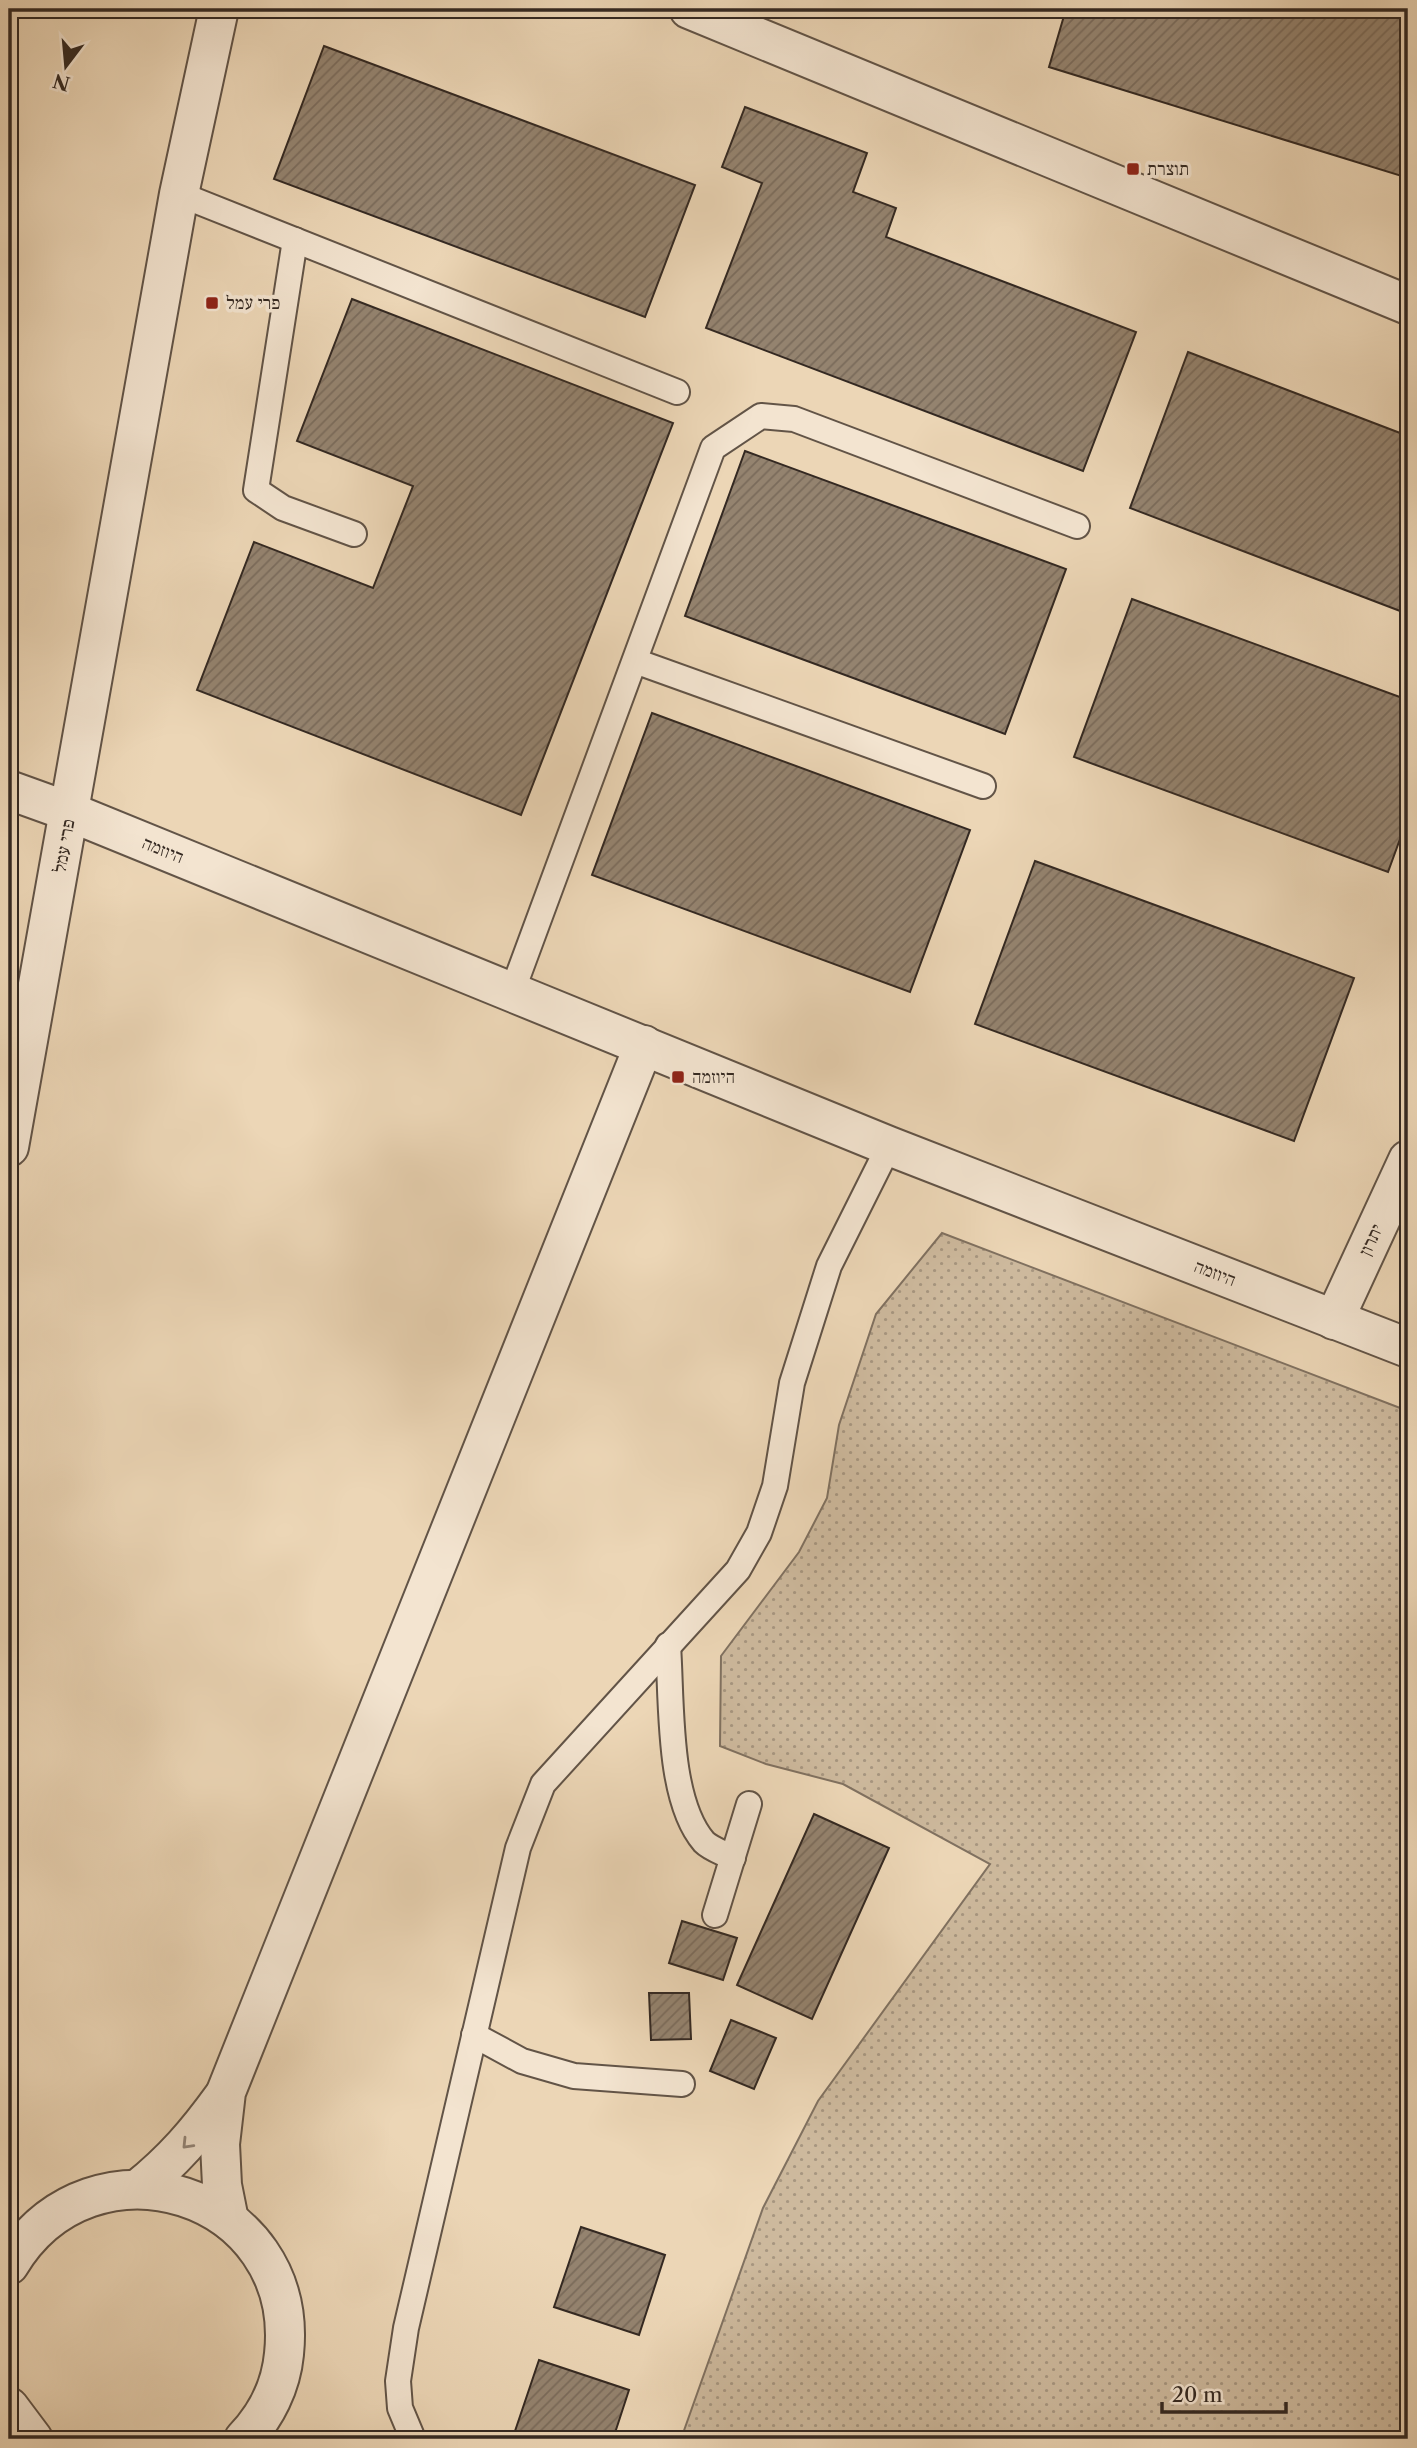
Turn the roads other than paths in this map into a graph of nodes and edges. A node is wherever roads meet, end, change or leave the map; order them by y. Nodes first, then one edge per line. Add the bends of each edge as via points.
1 (219, 9) edge
2 (689, 9) edge
3 (179, 194) junction
4 (295, 240) junction
5 (1408, 305) edge
6 (677, 392) dead end
7 (1077, 526) dead end
8 (354, 534) dead end
9 (635, 661) junction
10 (983, 786) dead end
11 (9, 790) edge
12 (70, 812) junction
13 (512, 992) junction
14 (644, 1045) junction
15 (889, 1146) junction
16 (9, 1147) edge
17 (1408, 1160) edge
18 (1334, 1320) junction
19 (1408, 1348) edge
20 (668, 1645) junction
21 (750, 1804) dead end
22 (733, 1858) junction
23 (715, 1915) dead end
24 (474, 2035) junction
25 (682, 2084) dead end
26 (226, 2092) junction
27 (138, 2189) junction
28 (229, 2220) junction
29 (9, 2265) edge
30 (9, 2407) edge
31 (258, 2431) edge
32 (33, 2439) edge
33 (413, 2439) edge

1 - 3 street, פרי עמל
2 - 5 street
3 - 4 lane
3 - 12 street, פרי עמל
4 - 6 lane
4 - 8 lane via 256,490 283,508
7 - 9 lane via 794,419 761,416 713,448
9 - 10 lane
9 - 13 lane
11 - 12 street, היוזמה
12 - 13 street, היוזמה
12 - 16 street, פרי עמל
13 - 14 street, היוזמה
14 - 15 street, היוזמה
14 - 26 street
15 - 18 street, היוזמה
15 - 20 lane via 829,1266 811,1316 792,1382 775,1486 759,1533 738,1570
17 - 18 street, יתרון
18 - 19 street, היוזמה
20 - 22 lane via 676,1774 688,1815 706,1844
20 - 24 lane via 543,1784 517,1848
21 - 22 lane
22 - 23 lane
24 - 25 lane via 522,2061 574,2076
24 - 33 lane via 406,2328 398,2381 400,2408
26 -> 27 street via 194,2137
26 - 28 street via 220,2144
27 - 28 street via 195,2200
27 - 29 street via 83,2199 58,2212 36,2230
28 - 31 street via 265,2261 284,2311 283,2366
30 - 32 street

